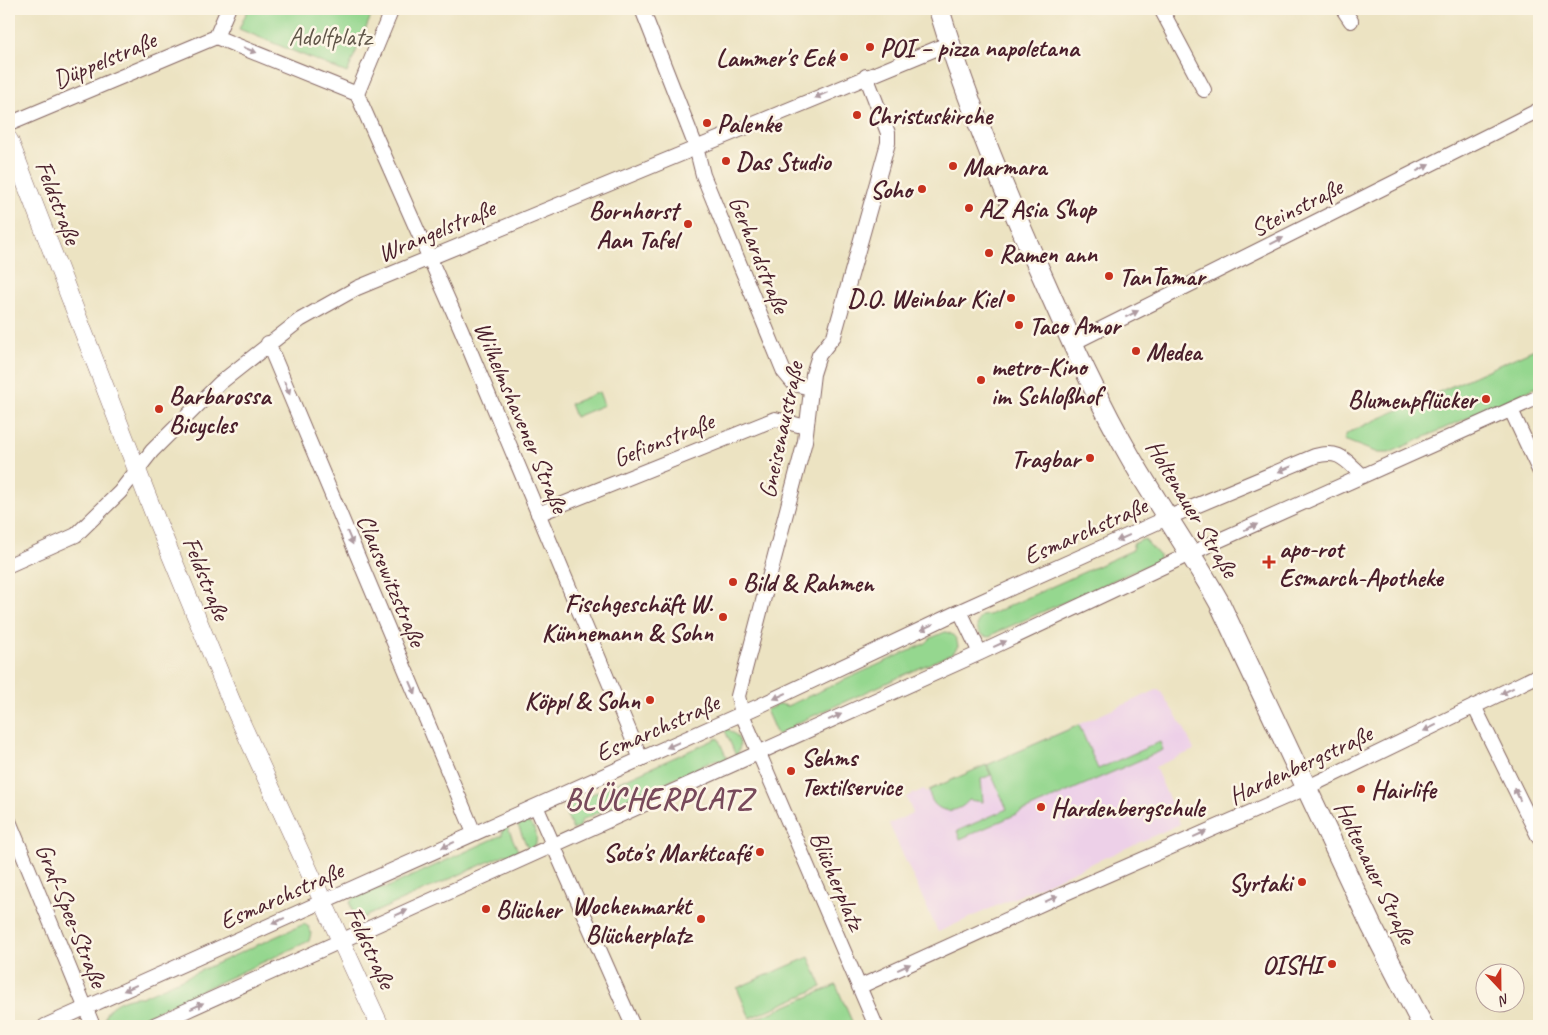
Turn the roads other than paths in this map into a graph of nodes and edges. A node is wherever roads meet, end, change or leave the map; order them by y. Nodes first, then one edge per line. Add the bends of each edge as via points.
1 (228, 9) edge
2 (392, 9) edge
3 (642, 9) edge
4 (939, 9) edge
5 (1161, 9) edge
6 (1343, 9) edge
7 (1351, 21) dead end
8 (216, 37) junction
9 (950, 43) junction
10 (866, 76) junction
11 (1204, 90) dead end
12 (357, 94) junction
13 (1539, 110) edge
14 (9, 124) edge
15 (9, 140) edge
16 (696, 147) junction
17 (429, 257) junction
18 (268, 343) junction
19 (1073, 343) junction
20 (811, 388) junction
21 (1539, 397) edge
22 (1511, 410) junction
23 (806, 427) junction
24 (137, 470) junction
25 (1539, 470) edge
26 (1363, 476) junction
27 (538, 514) junction
28 (1167, 518) junction
29 (1192, 553) junction
30 (9, 565) edge
31 (960, 611) junction
32 (980, 654) junction
33 (1539, 675) edge
34 (1474, 706) junction
35 (742, 714) junction
36 (759, 751) junction
37 (642, 759) junction
38 (1306, 788) junction
39 (536, 806) junction
40 (9, 821) edge
41 (474, 833) junction
42 (1539, 838) edge
43 (554, 845) junction
44 (322, 900) junction
45 (340, 941) junction
46 (859, 987) junction
47 (86, 1008) junction
48 (45, 1026) edge
49 (93, 1026) edge
50 (152, 1026) edge
51 (380, 1026) edge
52 (633, 1026) edge
53 (876, 1026) edge
54 (1423, 1026) edge

1 - 8 street
2 - 12 street
3 - 16 street, Gerhardstraße
4 - 9 main road, Holtenauer Straße
5 - 11 street
6 - 7 street
8 -> 12 street
8 - 14 street, Düppelstraße
9 - 10 street, Wrangelstraße
9 - 19 main road, Holtenauer Straße via 1005,192
10 -> 16 street, Wrangelstraße
10 - 20 street, Gneisenaustraße via 888,133 888,143 834,336 819,355
12 - 17 street, Wilhelmshavener Straße
19 -> 13 street, Steinstraße
15 - 24 street, Feldstraße
16 - 17 street, Wrangelstraße
16 - 20 street, Gerhardstraße via 706,183 784,372 794,384
17 - 18 street, Wrangelstraße via 357,288 300,320
17 - 27 street, Wilhelmshavener Straße
18 - 24 street, Wrangelstraße via 220,383
18 -> 41 street, Clausewitzstraße
19 - 28 main road, Holtenauer Straße via 1131,459
20 - 23 street, Gneisenaustraße
21 - 22 street
22 - 25 street
22 - 26 street
23 - 27 street, Gefionstraße via 774,419
23 - 35 street, Gneisenaustraße via 803,450 738,696
24 - 30 street, Wrangelstraße via 120,492 76,535
24 - 44 street, Feldstraße via 232,703
26 -> 28 street, Esmarchstraße via 1343,458 1326,453
29 -> 26 street
27 - 37 street, Wilhelmshavener Straße
28 - 29 main road, Holtenauer Straße
28 -> 31 street, Esmarchstraße
32 -> 29 street
29 - 38 main road, Holtenauer Straße via 1227,618
31 - 32 street
31 -> 35 street, Esmarchstraße
36 -> 32 street
33 -> 34 street, Hardenbergstraße
34 -> 38 street, Hardenbergstraße
42 -> 34 street
35 - 36 street, Esmarchstraße
35 -> 37 street, Esmarchstraße
36 - 43 street
36 - 46 street, Blücherplatz
37 - 39 street, Esmarchstraße
46 -> 38 street, Hardenbergstraße
38 - 54 main road, Holtenauer Straße
39 - 41 street, Esmarchstraße
39 - 43 street
40 - 47 street, Graf-Spee-Straße
41 -> 44 street, Esmarchstraße
45 -> 43 street
43 - 52 street
44 - 45 street, Feldstraße
44 -> 47 street, Esmarchstraße
50 -> 45 street
45 - 51 street, Feldstraße
46 - 53 street, Blücherplatz
47 - 48 street, Esmarchstraße
47 - 49 street, Graf-Spee-Straße

